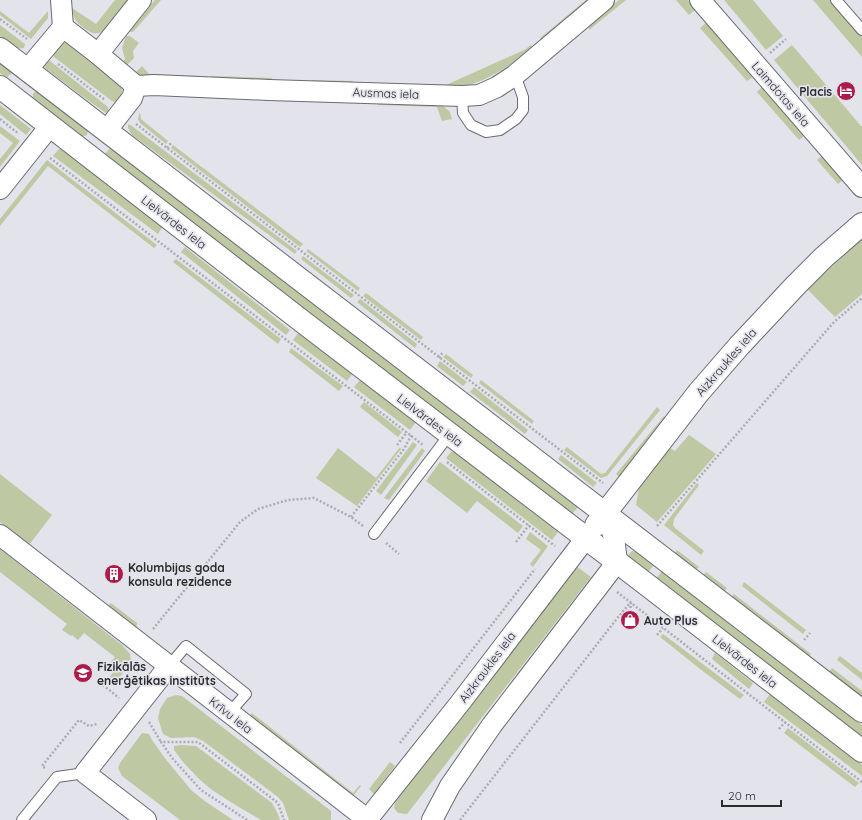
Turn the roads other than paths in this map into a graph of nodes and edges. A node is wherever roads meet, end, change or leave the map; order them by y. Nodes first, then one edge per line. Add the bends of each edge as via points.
1 (61, 0) edge
2 (141, 0) edge
3 (604, 0) edge
4 (700, 0) edge
5 (836, 0) edge
6 (63, 27) junction
7 (862, 30) edge
8 (0, 49) edge
9 (98, 54) junction
10 (27, 70) junction
11 (515, 75) junction
12 (136, 86) junction
13 (4, 90) edge
14 (462, 96) junction
15 (50, 126) junction
16 (107, 130) junction
17 (87, 155) junction
18 (862, 187) edge
19 (0, 189) edge
20 (862, 224) edge
21 (450, 435) junction
22 (605, 514) junction
23 (374, 534) road end
24 (0, 535) edge
25 (586, 538) junction
26 (617, 562) junction
27 (169, 666) junction
28 (862, 711) edge
29 (229, 713) junction
30 (862, 751) edge
31 (85, 773) junction
32 (22, 820) edge
33 (146, 820) edge
34 (367, 820) edge
35 (432, 820) edge

1 - 6 street
2 - 9 street
3 - 11 street, Ausmas iela
4 - 18 street, Laimdotas iela
5 - 7 lane
6 - 9 street
6 - 10 street
8 - 10 main road
9 - 12 street
10 - 13 main road
10 - 16 main road
11 - 14 street, Ausmas iela via 479,95
11 - 14 lane via 523,97 523,110 516,119 500,130 486,132 471,125 463,113
12 - 14 street, Ausmas iela
12 - 16 street via 132,98
13 - 15 main road, Lielvārdes iela
15 - 17 main road, Lielvārdes iela
15 - 19 street
16 - 17 main road
16 - 22 main road
17 - 21 main road, Lielvārdes iela
20 - 22 main road, Aizkraukles iela via 796,284 739,346 699,392
21 - 23 lane
21 - 25 main road, Lielvārdes iela
22 - 25 main road, Aizkraukles iela
22 - 26 street via 614,537
22 - 28 main road
24 - 27 street, Krīvu iela
25 - 26 main road, Lielvārdes iela
25 - 34 street, Aizkraukles iela
26 - 30 main road, Lielvārdes iela
26 - 35 street via 492,725 450,786
27 - 29 street, Krīvu iela
27 - 29 lane via 186,646 246,694
27 - 31 street
29 - 34 street, Krīvu iela
31 - 32 lane via 56,777
31 - 33 street

